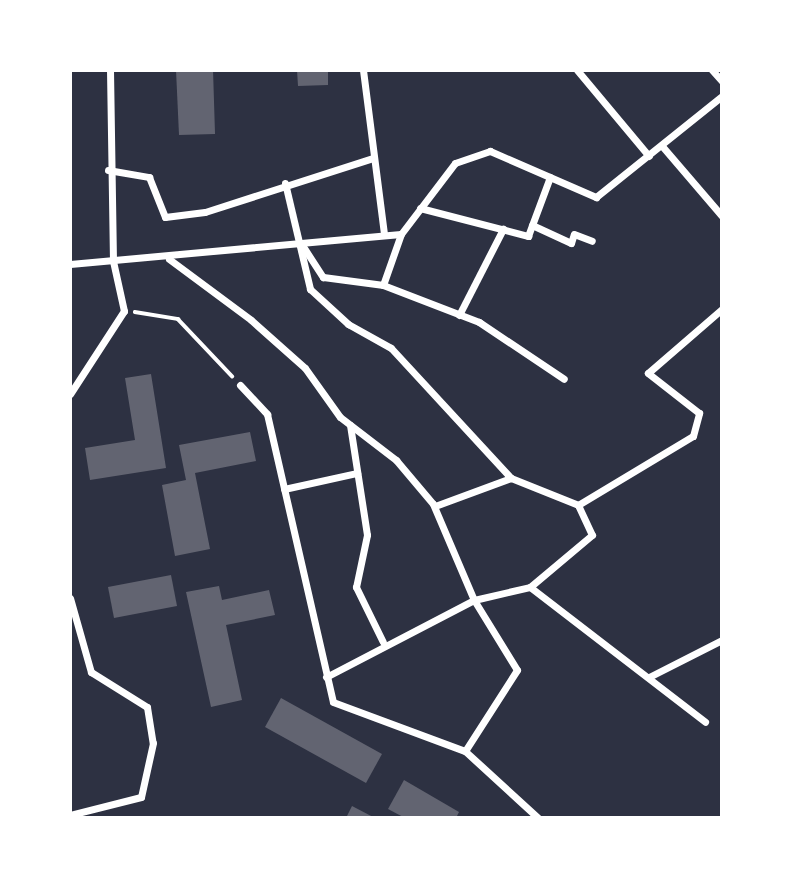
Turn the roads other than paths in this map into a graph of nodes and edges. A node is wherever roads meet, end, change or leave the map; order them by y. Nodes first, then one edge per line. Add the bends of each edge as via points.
1 (110, 70) edge
2 (363, 70) edge
3 (576, 70) edge
4 (712, 70) edge
5 (722, 81) edge
6 (722, 96) edge
7 (662, 146) junction
8 (649, 156) junction
9 (373, 158) junction
10 (108, 170) junction
11 (550, 177) junction
12 (285, 183) junction
13 (421, 208) junction
14 (722, 216) edge
15 (532, 225) junction
16 (503, 229) junction
17 (384, 234) junction
18 (401, 234) junction
19 (592, 241) dead end
20 (301, 244) junction
21 (169, 258) junction
22 (113, 261) junction
23 (70, 264) edge
24 (383, 285) junction
25 (722, 309) edge
26 (459, 315) junction
27 (564, 379) dead end
28 (240, 385) road end
29 (70, 394) edge
30 (350, 424) junction
31 (357, 472) junction
32 (511, 478) junction
33 (284, 489) junction
34 (578, 505) junction
35 (435, 506) junction
36 (530, 587) junction
37 (70, 598) edge
38 (474, 600) junction
39 (722, 640) edge
40 (383, 642) junction
41 (326, 677) junction
42 (649, 677) junction
43 (705, 722) dead end
44 (464, 751) junction
45 (71, 816) edge
46 (538, 818) edge

1 - 10 street
2 - 9 street
3 - 8 street
4 - 5 street
6 - 7 street
7 - 8 street
7 - 14 street
8 - 11 street via 596,197
9 - 12 street
9 - 17 street
10 - 12 street via 149,177 165,217 205,212
10 - 22 street
11 - 13 street via 490,151 454,163
11 - 15 street
12 - 20 street
13 - 16 street
13 - 18 street
15 - 16 street via 528,236
15 - 19 street via 571,243 574,234
16 - 26 street
17 - 18 street
17 - 20 street
18 - 24 street
20 - 21 street
20 - 24 street via 323,277
20 - 32 street via 310,289 348,324 391,348
21 - 22 street
21 - 30 street via 305,368
22 - 23 street
22 - 29 street via 124,310
24 - 26 street
25 - 34 street via 648,373 699,413 693,436
26 - 27 street
28 - 33 street via 267,414
30 - 31 street
30 - 35 street via 396,460
31 - 33 street
31 - 40 street via 367,535 356,587
32 - 34 street
32 - 35 street
33 - 41 street
34 - 36 street via 592,535
35 - 38 street
36 - 38 street
36 - 42 street
37 - 45 street via 91,673 146,707 153,743 141,797
38 - 40 street
38 - 44 street via 517,670
39 - 42 street
40 - 41 street
41 - 44 street via 333,702
42 - 43 street
44 - 46 street

